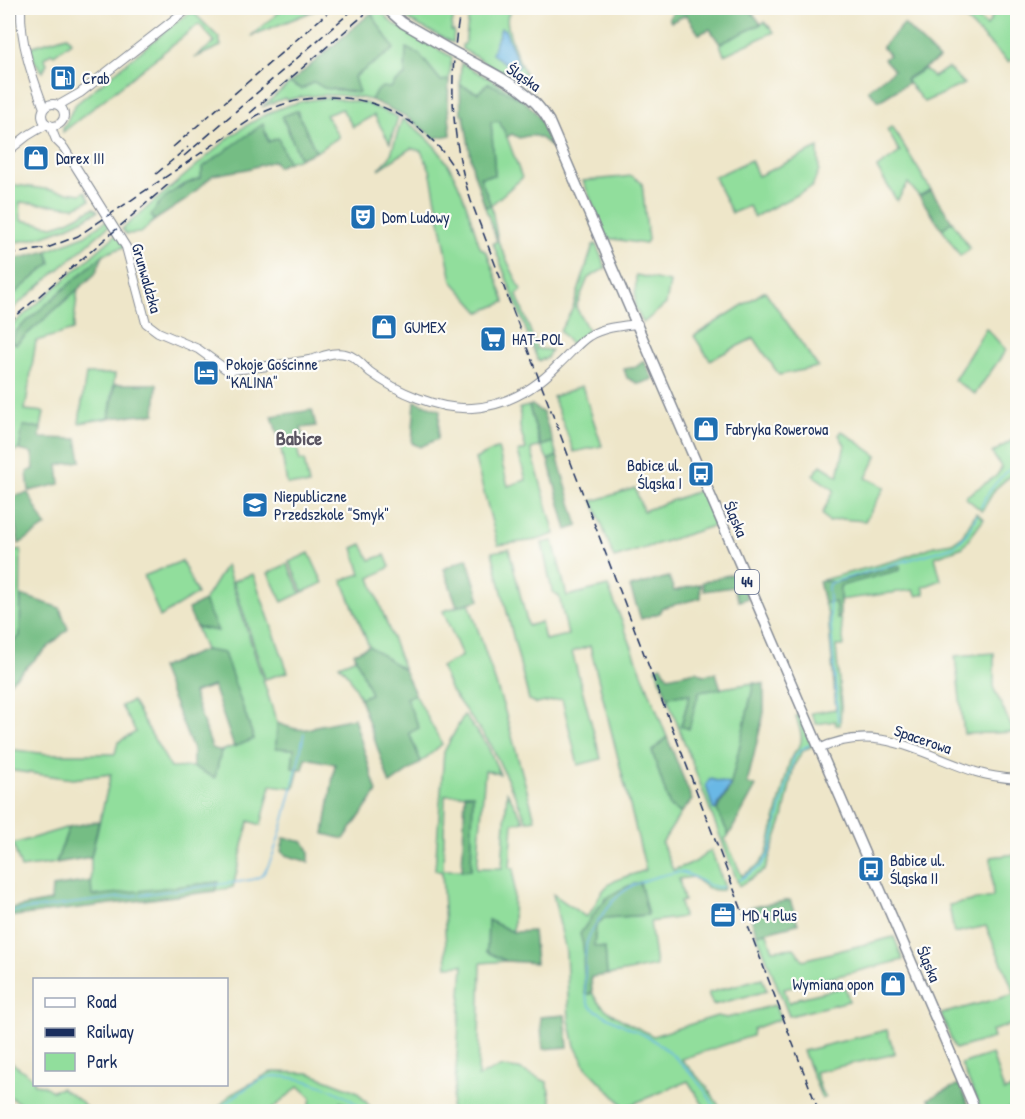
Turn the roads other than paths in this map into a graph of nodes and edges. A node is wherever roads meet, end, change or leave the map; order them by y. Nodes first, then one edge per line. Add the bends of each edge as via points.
1 (21, 8) edge
2 (189, 8) edge
3 (386, 8) edge
4 (47, 106) junction
5 (62, 108) junction
6 (47, 122) junction
7 (59, 124) junction
8 (64, 148) junction
9 (8, 151) edge
10 (638, 324) junction
11 (819, 749) junction
12 (1017, 779) edge
13 (976, 1112) edge

1 - 4 street via 22,38 37,93
2 - 5 street
3 - 10 main road, Śląska / 44, bridge via 403,23 522,91 545,114
4 - 5 street
4 - 6 street
5 - 7 street via 64,116
6 - 7 street
6 - 8 street, Grunwaldzka
6 - 9 street
7 - 8 street
8 - 10 street, Grunwaldzka via 119,233 148,326 198,349 222,367 232,370 346,354 412,396 453,408 473,408 517,397 596,332
10 - 11 main road, Śląska / 44
11 - 12 street, Spacerowa via 846,739 878,739 980,773
11 - 13 main road, Śląska / 44

